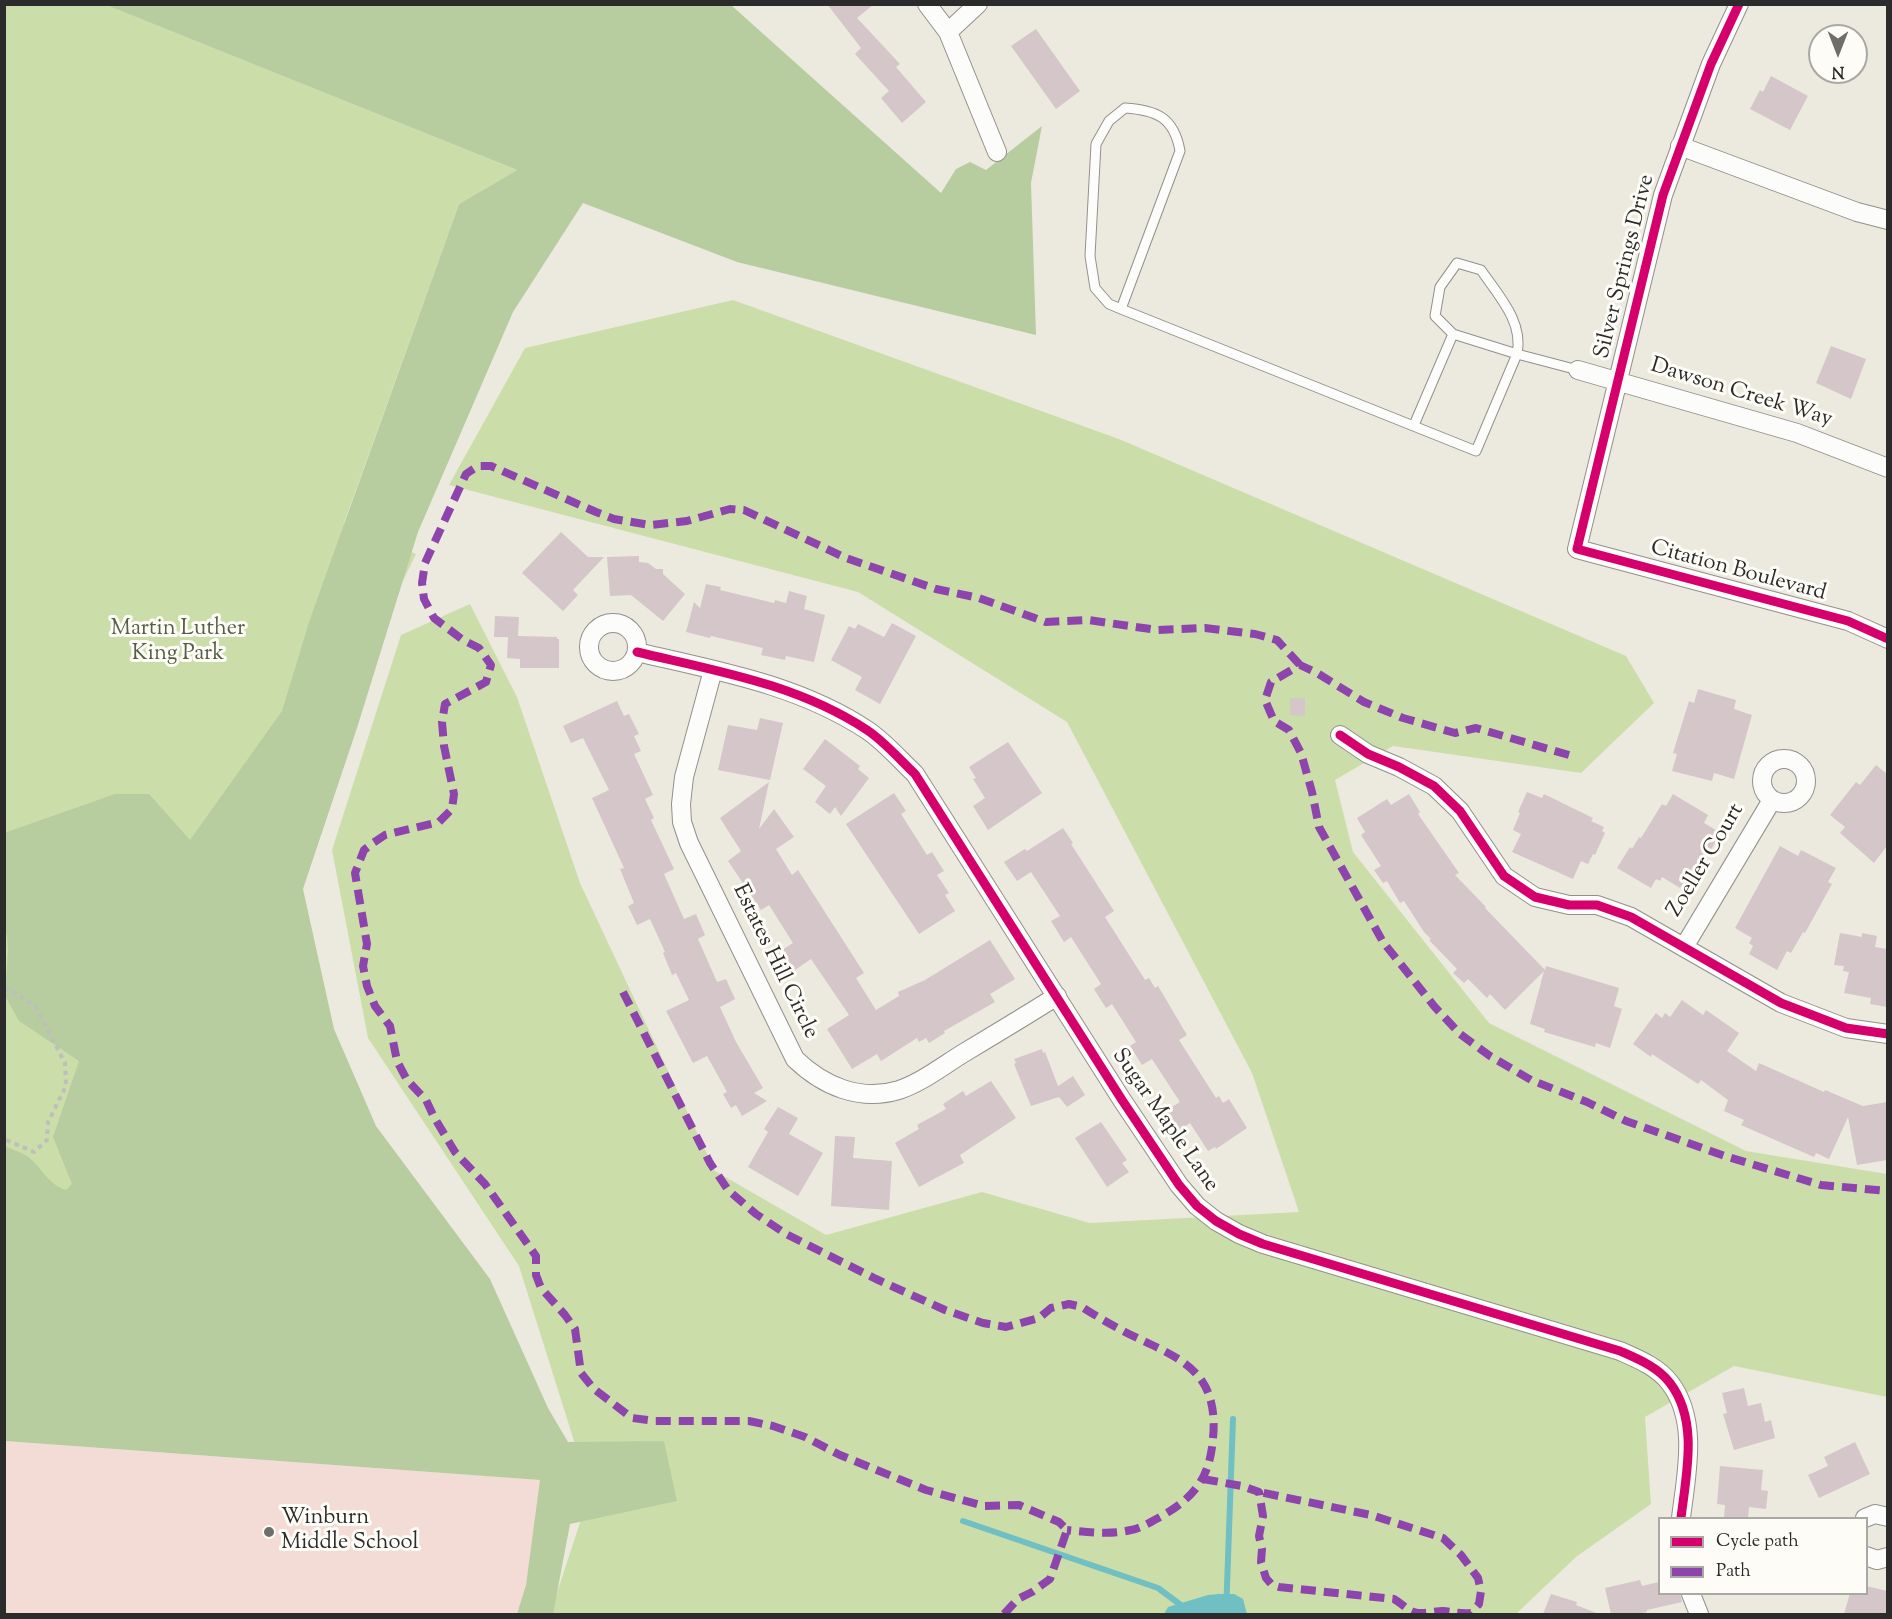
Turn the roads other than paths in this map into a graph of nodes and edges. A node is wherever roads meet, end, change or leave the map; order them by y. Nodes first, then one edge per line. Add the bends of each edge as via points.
1 (927, 4) edge
2 (978, 4) edge
3 (1739, 4) edge
4 (948, 32) junction
5 (1680, 146) junction
6 (997, 152) dead end
7 (1887, 220) edge
8 (1121, 309) junction
9 (1453, 334) junction
10 (1517, 354) junction
11 (1578, 370) joint
12 (1618, 381) junction
13 (1414, 425) junction
14 (1887, 468) edge
15 (1577, 549) joint
16 (1887, 639) edge
17 (637, 652) dead end
18 (712, 670) junction
19 (1340, 735) dead end
20 (1772, 800) dead end
21 (1684, 947) junction
22 (1057, 996) junction
23 (1887, 1034) edge
24 (1887, 1516) edge
25 (1682, 1517) edge
26 (1868, 1517) edge
27 (1868, 1557) edge
28 (1887, 1557) edge
29 (1692, 1595) edge
30 (1699, 1614) edge

1 - 4 street
2 - 4 street
3 - 5 street, Silver Springs Drive via 1711,63
4 - 6 street
5 - 7 street
5 - 12 street, Silver Springs Drive via 1663,195
8 - 8 lane via 1108,304 1095,288 1090,256 1096,144 1109,121 1125,108 1143,109 1161,115 1177,135 1180,151
8 - 13 lane
9 - 10 lane
9 - 10 lane via 1435,316 1440,287 1456,263 1481,270 1513,317 1520,344
9 - 13 lane
10 - 11 lane
10 - 13 lane via 1476,451
11 - 12 street, Dawson Creek Way
12 - 14 street, Dawson Creek Way via 1797,433
12 - 15 street, Silver Springs Drive
15 - 16 street, Citation Boulevard via 1848,621
17 - 18 street, Sugar Maple Lane
18 - 22 street, Sugar Maple Lane via 813,700 885,744 932,798
18 - 22 street, Estates Hill Circle via 684,777 682,822 795,1059 835,1087 856,1093 879,1094 900,1089
19 - 21 street via 1368,754 1434,786 1460,811 1491,859 1515,885 1535,897 1569,905 1597,905 1631,916
20 - 21 street, Zoeller Court
21 - 23 street via 1781,1003 1846,1028
22 - 25 street, Sugar Maple Lane via 1179,1185 1216,1221 1263,1244 1620,1351 1649,1365 1670,1383 1688,1427
24 - 26 street
27 - 28 street via 1877,1560
29 - 30 street

